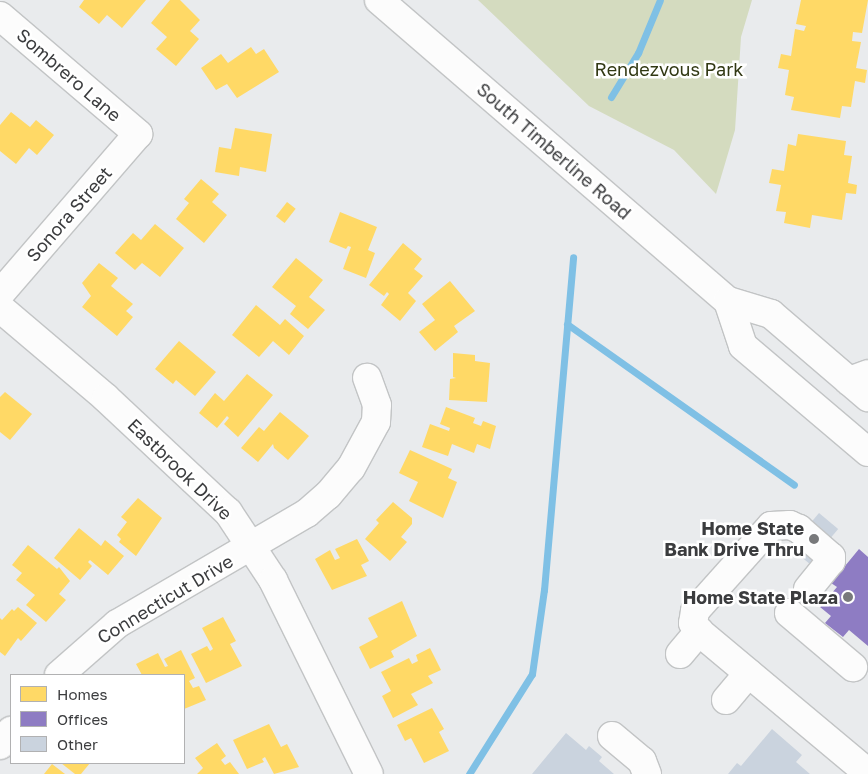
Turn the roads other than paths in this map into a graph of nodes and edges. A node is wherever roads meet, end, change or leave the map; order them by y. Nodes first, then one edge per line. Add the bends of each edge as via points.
1 (379, 0) edge
2 (0, 16) edge
3 (138, 134) joint
4 (0, 294) edge
5 (728, 302) junction
6 (0, 308) edge
7 (366, 378) dead end
8 (862, 384) edge
9 (868, 452) edge
10 (253, 546) junction
11 (808, 589) dead end
12 (789, 613) dead end
13 (699, 631) junction
14 (680, 654) dead end
15 (853, 667) dead end
16 (748, 673) junction
17 (60, 674) edge
18 (726, 700) dead end
19 (10, 732) edge
20 (612, 736) dead end
21 (0, 745) edge
22 (868, 773) edge
23 (369, 774) edge
24 (648, 774) edge

1 - 5 street, South Timberline Road
2 - 3 street, Sombrero Lane
3 - 4 street, Sonora Street
5 - 8 street, South Timberline Road via 771,314
5 - 9 street via 743,346
6 - 10 street, Eastbrook Drive via 202,485 228,512
7 - 10 street, Connecticut Drive via 377,405 376,422 351,468 306,513
10 - 17 street, Connecticut Drive via 117,624
10 - 23 street, Eastbrook Drive
11 - 13 street via 832,561 831,557 799,529 790,525 771,526 694,610 693,622
12 - 15 street
13 - 14 street
13 - 16 street
16 - 18 street
16 - 22 street
19 - 21 street
20 - 24 street via 642,761

